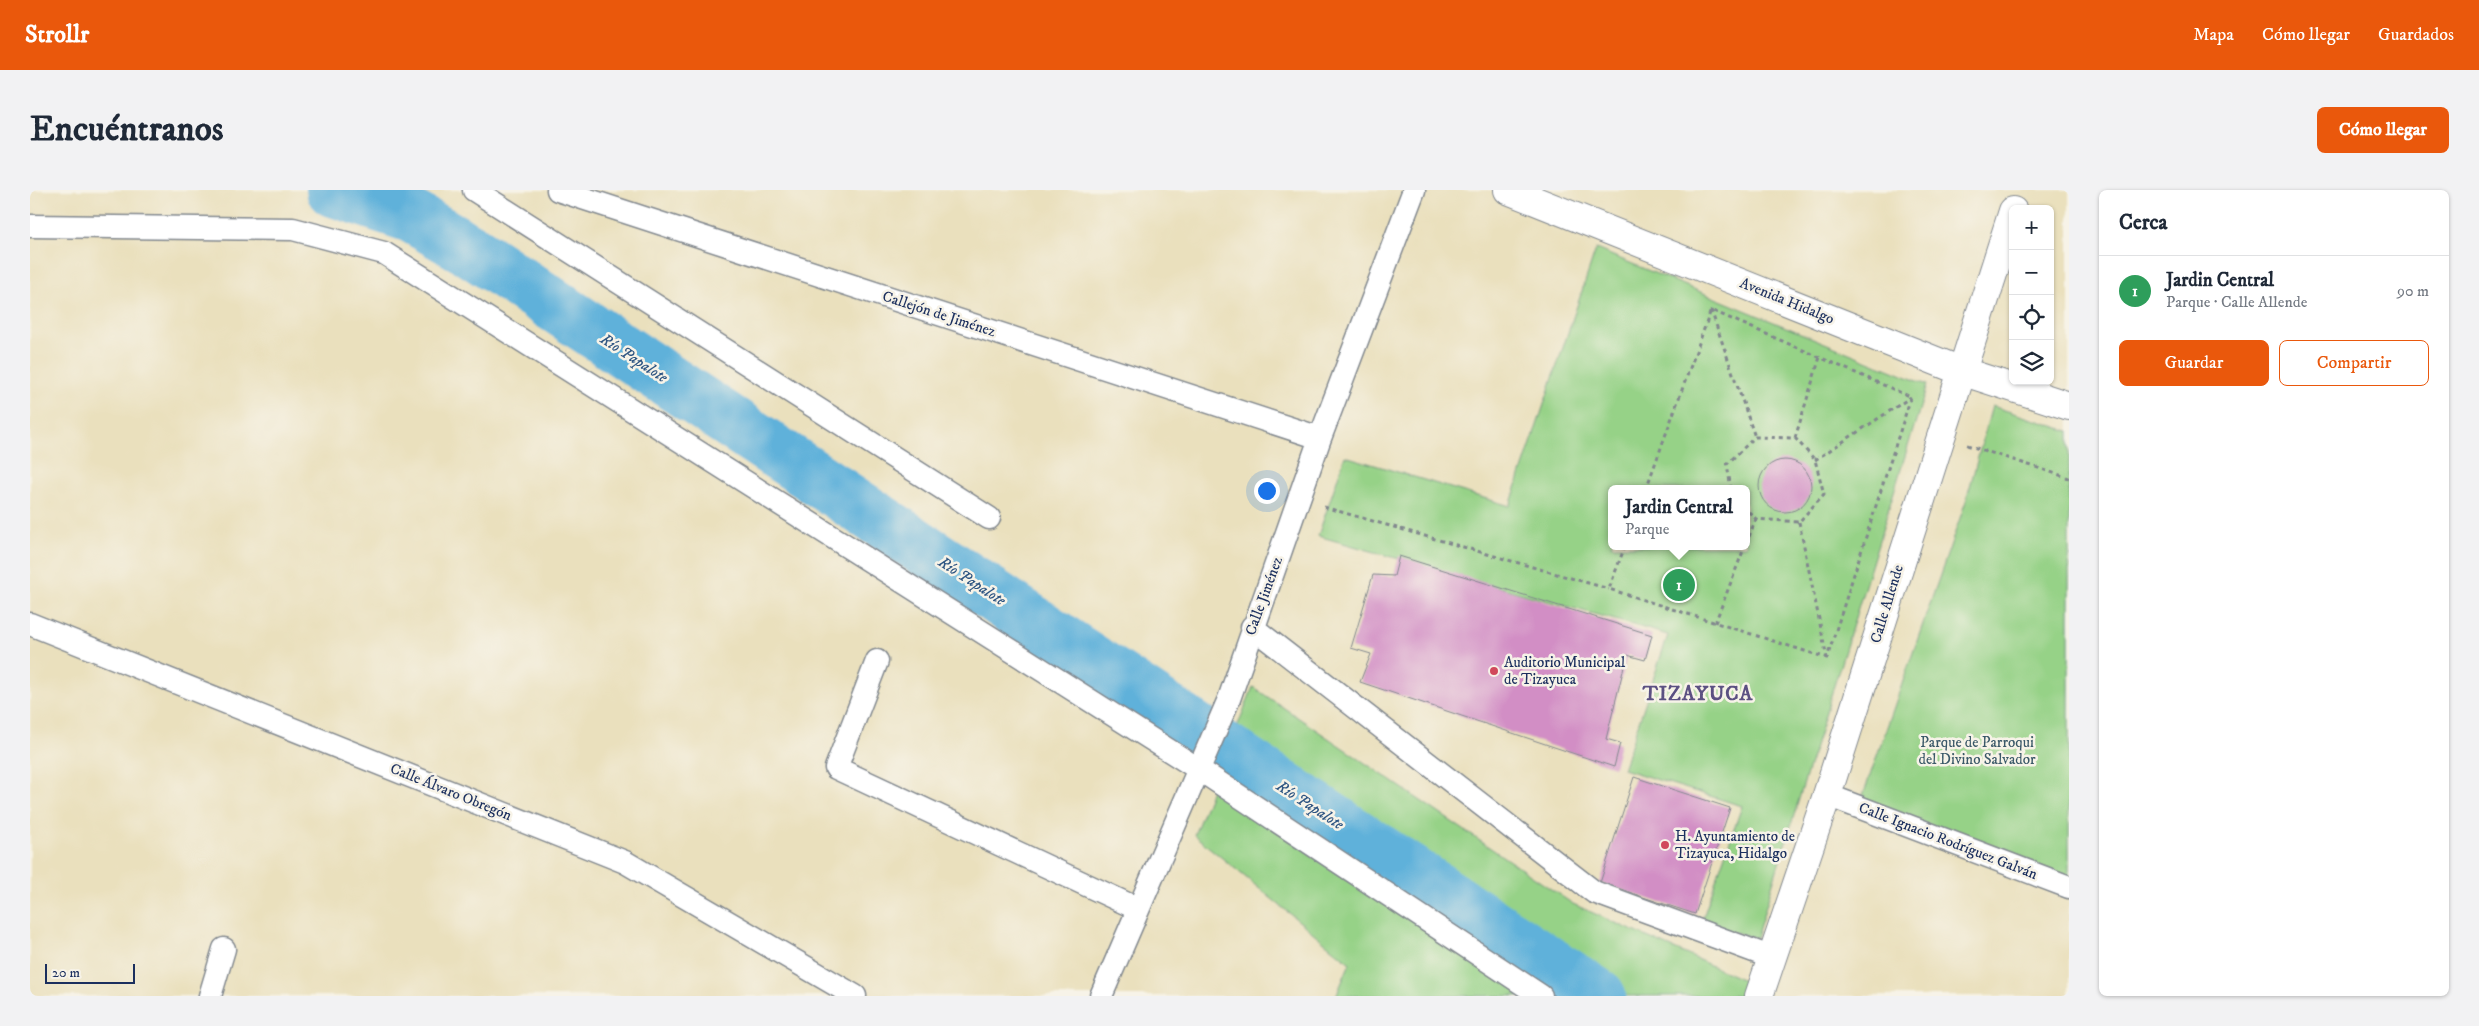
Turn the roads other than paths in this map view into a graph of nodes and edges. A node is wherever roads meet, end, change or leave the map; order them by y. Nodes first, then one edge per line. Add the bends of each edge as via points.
1 (474, 190) edge
2 (558, 190) edge
3 (1414, 190) edge
4 (1508, 190) edge
5 (2020, 190) edge
6 (2015, 205) edge
7 (2009, 222) edge
8 (30, 226) edge
9 (1961, 371) junction
10 (2069, 406) edge
11 (1320, 438) junction
12 (988, 518) dead end
13 (30, 624) edge
14 (1252, 627) junction
15 (877, 661) dead end
16 (1200, 770) junction
17 (1827, 795) junction
18 (2069, 887) edge
19 (1138, 909) junction
20 (224, 949) dead end
21 (1770, 957) junction
22 (210, 996) edge
23 (855, 996) edge
24 (1101, 996) edge
25 (1540, 996) edge
26 (1759, 996) edge

1 - 12 street
2 - 11 street, Callejón de Jiménez
3 - 11 street, Calle Jiménez
4 - 9 street, Avenida Hidalgo
5 - 6 street, Calle Allende
7 - 9 street, Calle Allende
8 - 16 street via 294,230 384,253
9 - 10 street, Avenida Hidalgo
9 - 17 street, Calle Allende
11 - 14 street, Calle Jiménez
13 - 23 street, Calle Álvaro Obregón via 625,862
14 - 16 street, Calle Jiménez via 1229,699
14 - 21 street via 1594,892
15 - 19 street via 836,768
16 - 19 street, Calle Jiménez
16 - 25 street
17 - 18 street, Calle Ignacio Rodríguez Galván
17 - 21 street, Calle Allende
19 - 24 street, Calle Jiménez
20 - 22 street
21 - 26 street, Calle Allende

